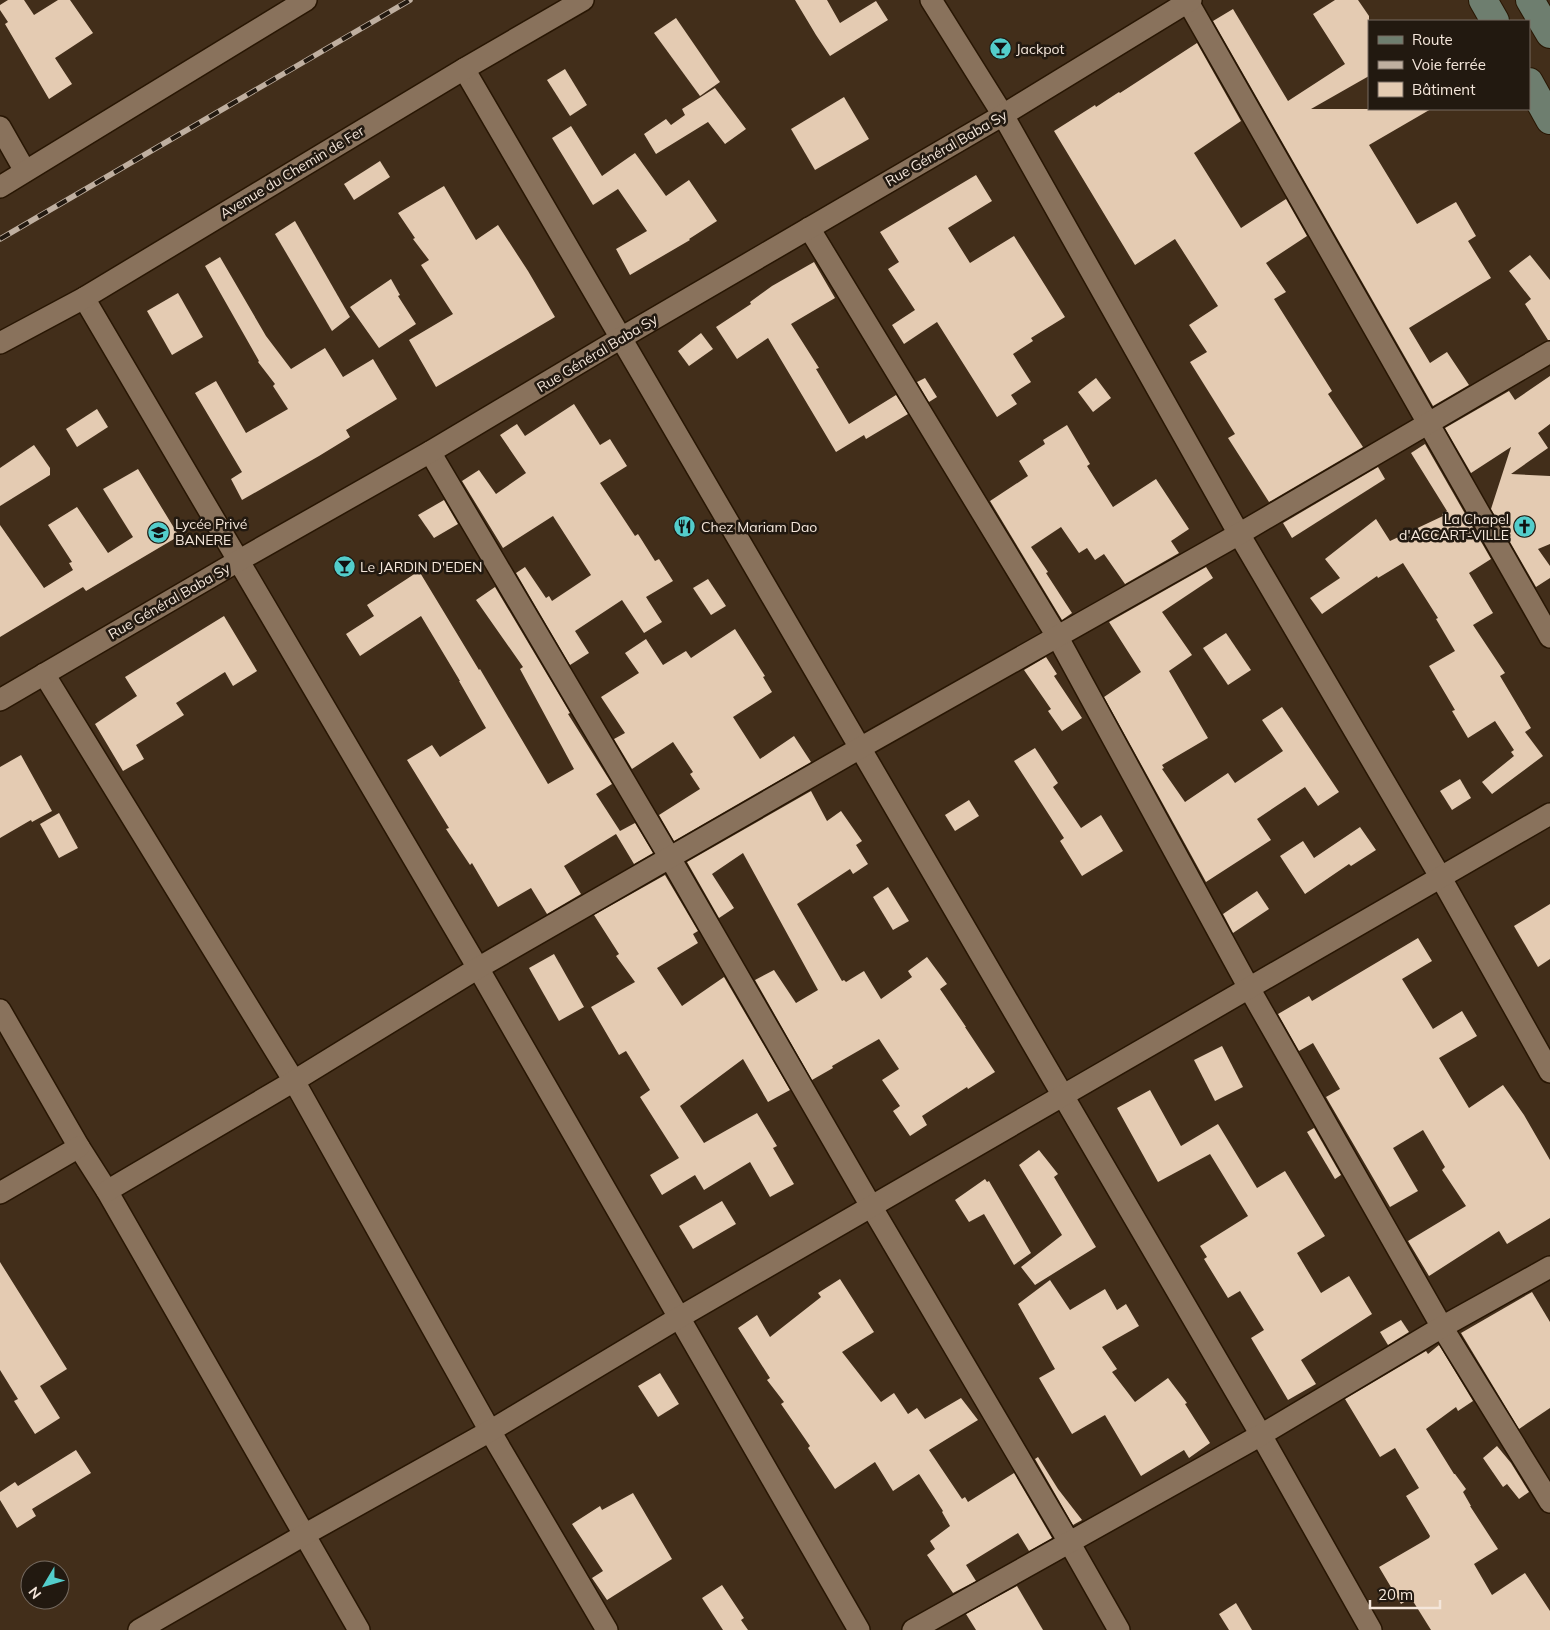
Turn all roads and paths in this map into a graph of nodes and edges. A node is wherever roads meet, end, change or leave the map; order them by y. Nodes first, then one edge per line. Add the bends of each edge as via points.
1 (306, 0) edge
2 (582, 0) edge
3 (932, 0) edge
4 (1483, 0) edge
5 (1530, 0) edge
6 (1189, 1) edge
7 (1494, 20) edge
8 (1550, 34) edge
9 (464, 69) junction
10 (1530, 84) edge
11 (1003, 115) junction
12 (1550, 120) edge
13 (0, 127) edge
14 (25, 171) junction
15 (0, 187) edge
16 (809, 228) junction
17 (84, 298) junction
18 (620, 338) junction
19 (0, 343) edge
20 (1550, 352) edge
21 (1428, 423) junction
22 (430, 452) junction
23 (1239, 534) junction
24 (238, 561) junction
25 (1057, 636) junction
26 (1550, 637) edge
27 (44, 674) junction
28 (0, 700) edge
29 (860, 748) junction
30 (1550, 814) edge
31 (670, 858) junction
32 (1441, 878) junction
33 (478, 968) junction
34 (1249, 988) junction
35 (0, 1010) edge
36 (1550, 1072) edge
37 (294, 1081) junction
38 (1063, 1096) junction
39 (79, 1147) junction
40 (107, 1191) junction
41 (0, 1193) edge
42 (871, 1206) junction
43 (1550, 1266) edge
44 (680, 1317) junction
45 (1442, 1327) junction
46 (490, 1431) junction
47 (1261, 1435) junction
48 (1550, 1502) edge
49 (304, 1535) junction
50 (1069, 1542) junction
51 (138, 1630) edge
52 (359, 1630) edge
53 (607, 1630) edge
54 (859, 1630) edge
55 (914, 1630) edge
56 (1119, 1630) edge
57 (1371, 1630) edge

1 - 14 street
2 - 9 street, Avenue du Chemin de Fer
3 - 11 street
4 - 7 main road
5 - 8 main road
6 - 11 street, Rue Général Baba Sy
6 - 21 street
9 - 17 street, Avenue du Chemin de Fer
9 - 18 street
10 - 12 main road
11 - 16 street, Rue Général Baba Sy
11 - 23 street
13 - 14 street
14 - 15 street
16 - 18 street, Rue Général Baba Sy
16 - 25 street
17 - 19 street, Avenue du Chemin de Fer
17 - 24 street
18 - 22 street, Rue Général Baba Sy
18 - 29 street
20 - 21 street
21 - 23 street
21 - 26 street
22 - 24 street, Rue Général Baba Sy
22 - 31 street
23 - 25 street
23 - 32 street
24 - 27 street, Rue Général Baba Sy
24 - 33 street
25 - 29 street
25 - 34 street
27 - 28 street, Rue Général Baba Sy
27 - 37 street
29 - 31 street
29 - 38 street
30 - 32 street
31 - 33 street
31 - 42 street
32 - 34 street
32 - 36 street
33 - 37 street
33 - 44 street
34 - 38 street
34 - 45 street
35 - 39 street
37 - 40 street
37 - 46 street
38 - 42 street
38 - 47 street
39 - 40 street
39 - 41 street
40 - 49 street
42 - 44 street
42 - 50 street
43 - 45 street
44 - 46 street
44 - 54 street
45 - 47 street
45 - 48 street
46 - 49 street
46 - 53 street
47 - 50 street
47 - 57 street
49 - 51 street
49 - 52 street
50 - 55 street
50 - 56 street

